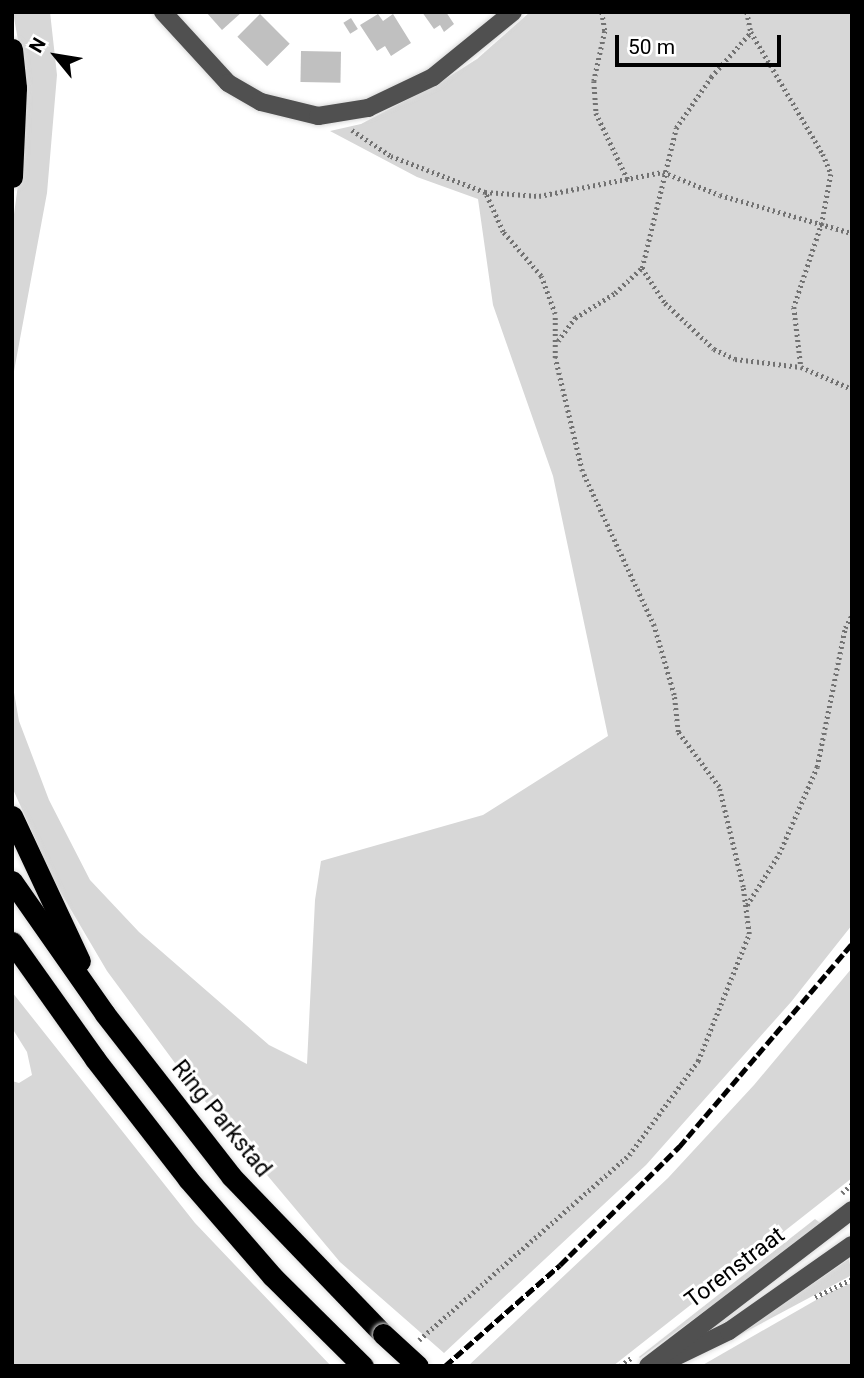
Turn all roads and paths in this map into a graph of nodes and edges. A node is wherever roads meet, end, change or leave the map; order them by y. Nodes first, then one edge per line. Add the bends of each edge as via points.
1 (163, 12) edge
2 (513, 12) edge
3 (602, 12) edge
4 (747, 12) edge
5 (751, 32) junction
6 (12, 49) edge
7 (344, 113) junction
8 (663, 172) junction
9 (12, 177) edge
10 (628, 180) junction
11 (485, 192) junction
12 (822, 223) junction
13 (852, 233) edge
14 (642, 268) junction
15 (556, 344) junction
16 (801, 367) junction
17 (852, 389) edge
18 (852, 615) edge
19 (12, 816) edge
20 (12, 881) edge
21 (747, 906) junction
22 (12, 942) edge
23 (105, 1014) junction
24 (852, 1210) edge
25 (852, 1245) edge
26 (417, 1342) dead end
27 (363, 1366) edge
28 (418, 1366) edge
29 (648, 1366) edge
30 (657, 1366) edge

1 - 7 street via 213,68 244,93 298,114
2 - 7 street via 433,77 393,98
3 - 10 path via 605,31 594,81 596,113
4 - 5 path
5 - 8 path via 711,77 676,128
5 - 12 path via 831,174
6 - 9 highway via 16,122
7 - 11 path via 354,134 391,156
8 - 10 path
8 - 12 path via 720,195
8 - 14 path
10 - 11 path via 539,196
11 - 15 path via 503,232 541,276 555,314
12 - 13 path
12 - 16 path via 794,307
14 - 15 path via 615,293 575,318 561,331
14 - 16 path via 665,303 714,349 735,359
15 - 21 path via 558,374 582,471 654,626 674,695 678,732 719,787
16 - 17 path
18 - 21 path via 842,642 817,767 787,837
19 - 23 highway
20 - 23 highway, Ring Parkstad
21 - 26 path via 749,934 732,985 698,1060 653,1124 629,1154 566,1213
22 - 27 highway via 188,1180 272,1276
23 - 28 highway, Ring Parkstad, bridge via 231,1176
24 - 29 street, Torenstraat
25 - 30 street, Torenstraat via 729,1331

